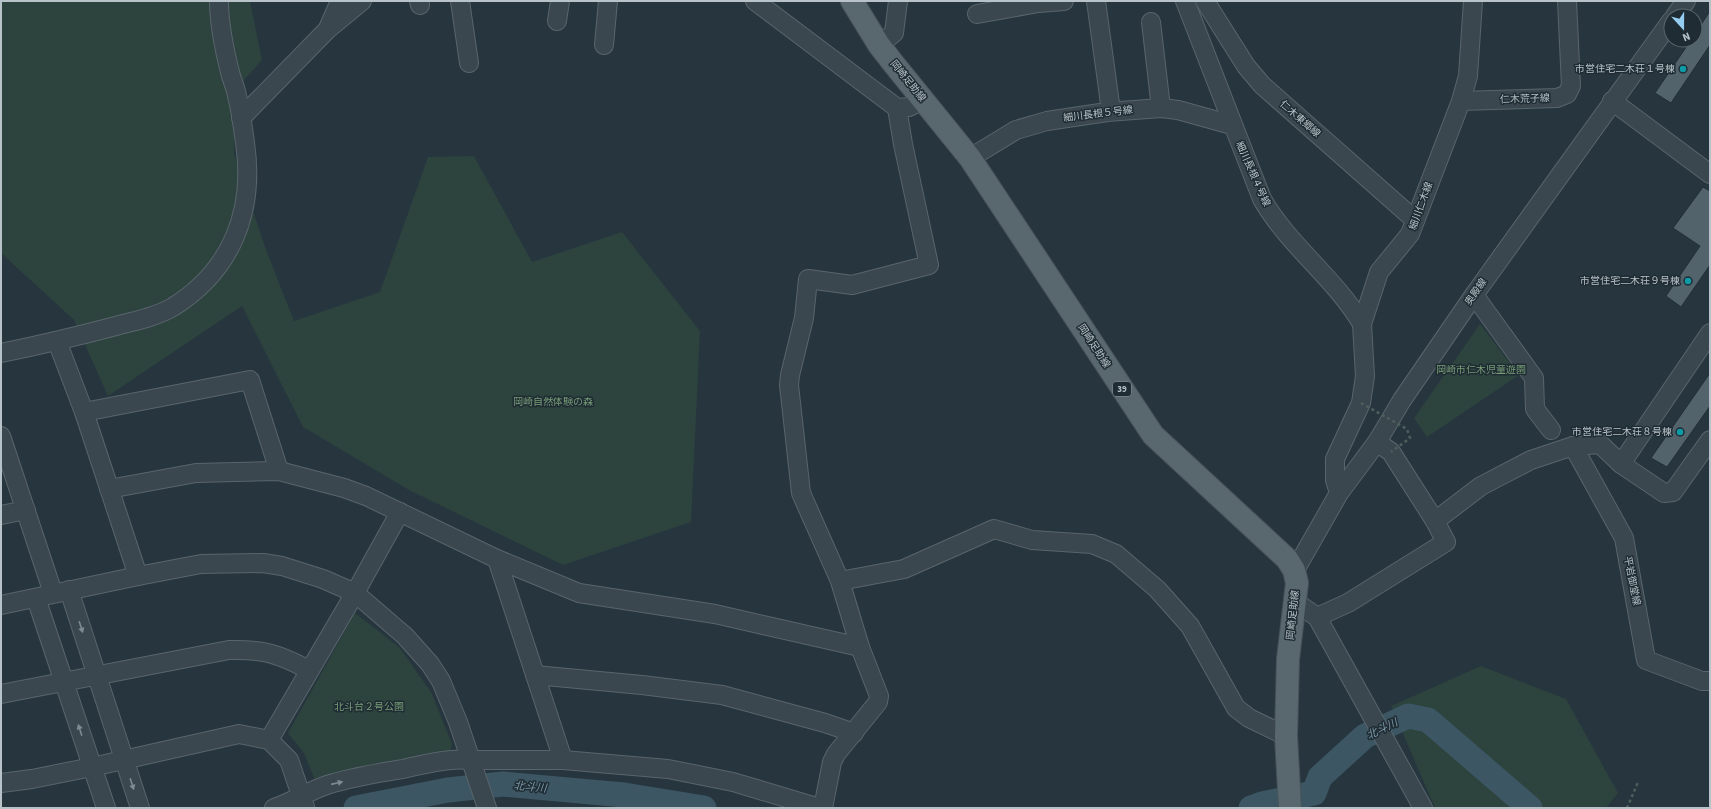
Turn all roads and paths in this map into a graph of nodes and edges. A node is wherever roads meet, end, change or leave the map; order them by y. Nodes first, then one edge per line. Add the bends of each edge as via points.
1 (219, 1) edge
2 (340, 1) edge
3 (362, 1) edge
4 (460, 1) edge
5 (560, 1) edge
6 (608, 1) edge
7 (755, 1) edge
8 (852, 1) edge
9 (898, 1) edge
10 (1064, 1) edge
11 (1096, 1) edge
12 (1185, 1) edge
13 (1205, 1) edge
14 (1473, 1) edge
15 (1567, 1) edge
16 (977, 14) dead end
17 (557, 21) dead end
18 (1151, 22) dead end
19 (328, 29) junction
20 (1663, 32) edge
21 (604, 45) dead end
22 (879, 45) junction
23 (469, 63) dead end
24 (923, 100) junction
25 (1460, 101) junction
26 (1612, 101) junction
27 (897, 108) junction
28 (1160, 108) junction
29 (1112, 111) junction
30 (241, 118) junction
31 (1232, 125) junction
32 (970, 158) junction
33 (1710, 174) edge
34 (1415, 220) junction
35 (1474, 295) junction
36 (1362, 324) junction
37 (1710, 334) edge
38 (57, 341) junction
39 (1, 353) edge
40 (1360, 403) junction
41 (84, 412) junction
42 (1551, 430) dead end
43 (1, 436) edge
44 (1710, 440) edge
45 (1573, 446) junction
46 (1384, 447) junction
47 (1621, 464) junction
48 (279, 471) junction
49 (109, 489) junction
50 (1339, 493) junction
51 (26, 510) junction
52 (400, 512) junction
53 (1, 515) edge
54 (1435, 521) junction
55 (497, 559) junction
56 (1294, 572) junction
57 (138, 576) junction
58 (840, 581) junction
59 (355, 593) junction
60 (53, 594) junction
61 (1294, 601) junction
62 (1, 604) edge
63 (1317, 617) junction
64 (860, 647) junction
65 (309, 670) junction
66 (97, 675) junction
67 (535, 675) junction
68 (64, 681) junction
69 (1710, 681) edge
70 (1, 694) edge
71 (854, 733) junction
72 (1286, 736) junction
73 (269, 740) junction
74 (124, 760) junction
75 (563, 760) junction
76 (471, 764) junction
77 (92, 767) junction
78 (1638, 782) dead end
79 (1, 783) edge
80 (1290, 802) edge
81 (304, 803) edge
82 (486, 805) edge
83 (106, 808) edge
84 (140, 808) edge
85 (274, 808) edge
86 (822, 808) edge
87 (1424, 808) edge
88 (1627, 808) edge

1 - 30 street via 222,31
2 - 19 street
3 - 19 street
4 - 23 street
5 - 17 street
6 - 21 street
7 - 27 street
8 - 22 main road, 岡崎足助線 / 39
9 - 22 street via 894,33
10 - 16 street
11 - 29 street
12 - 31 street, 細川長根４号線
13 - 34 street, 仁木東郷線 via 1246,66 1262,85
14 - 25 street, 細川仁木線 via 1468,76
15 - 25 street, 仁木荒子線 via 1571,86 1567,94 1557,98
18 - 28 street
19 - 30 street
20 - 26 street, 奥殿線
22 - 24 main road, 岡崎足助線 / 39
24 - 27 street via 908,107
24 - 32 main road, 岡崎足助線 / 39
25 - 34 street, 細川仁木線
26 - 33 street
26 - 35 street, 奥殿線
27 - 58 street via 929,265 852,285 808,279 804,318 790,375 801,493
28 - 29 street, 細川長根５号線
28 - 31 street, 細川長根５号線 via 1178,110
29 - 32 street, 細川長根５号線 via 1047,121 1016,130
30 - 38 street via 248,181 245,204 240,227 214,272 198,289 172,308 143,319
31 - 36 street, 細川長根４号線 via 1268,210 1354,309
32 - 56 main road, 岡崎足助線 / 39 via 1153,435 1287,559
34 - 36 street, 細川仁木線 via 1410,234 1379,272
35 - 42 street via 1534,378 1535,409
35 - 46 street, 奥殿線 via 1402,400
36 - 40 street, 細川仁木線 via 1365,376
37 - 47 street
38 - 39 street
38 - 41 street
40 - 46 path, bridge via 1407,428 1410,438
40 - 50 street, 細川仁木線 via 1335,459 1335,480
41 - 48 street via 250,380
41 - 49 street
43 - 51 street
44 - 47 street via 1673,492 1664,493
45 - 47 street via 1600,444
45 - 54 street via 1531,460 1481,486
45 - 69 street, 平岩御堂線 via 1624,538 1646,660 1702,681
46 - 50 street, 奥殿線
46 - 54 street
48 - 49 street via 196,473
48 - 52 street via 344,488
49 - 57 street
50 - 56 street, 奥殿線
51 - 53 street
51 - 60 street
52 - 55 street
52 - 59 street
54 - 63 street via 1446,542 1443,545 1348,603
55 - 64 street via 579,593 715,614
55 - 67 street
56 - 61 main road, 岡崎足助線 / 39 via 1297,583
57 - 59 street via 201,564 262,563 309,573
57 - 60 street
58 - 64 street
58 - 72 street via 904,569 994,529 1032,540 1092,544 1116,554 1157,589 1190,626 1236,708 1249,718
59 - 65 street
59 - 76 street via 405,636 430,664 451,705
60 - 62 street
60 -> 66 street
60 - 68 street
61 - 63 street
61 - 72 main road, 岡崎足助線 / 39 via 1288,659
63 - 87 street
64 - 71 street via 879,696 878,702
65 - 66 street via 274,653 229,650
65 - 73 street
66 - 68 street
66 - 74 street
67 - 71 street via 642,684 722,695
67 - 75 street
68 - 70 street
77 -> 68 street
71 - 86 street via 832,762
72 - 80 main road, 岡崎足助線 / 39
73 - 74 street via 239,734
73 - 81 street via 289,760
74 - 77 street
74 -> 84 street
75 - 76 street
75 - 86 street via 668,769 734,782
81 -> 76 street via 328,785 372,774 455,759
76 - 82 street
77 - 79 street
77 - 83 street
78 - 88 path
81 - 85 street via 292,802

